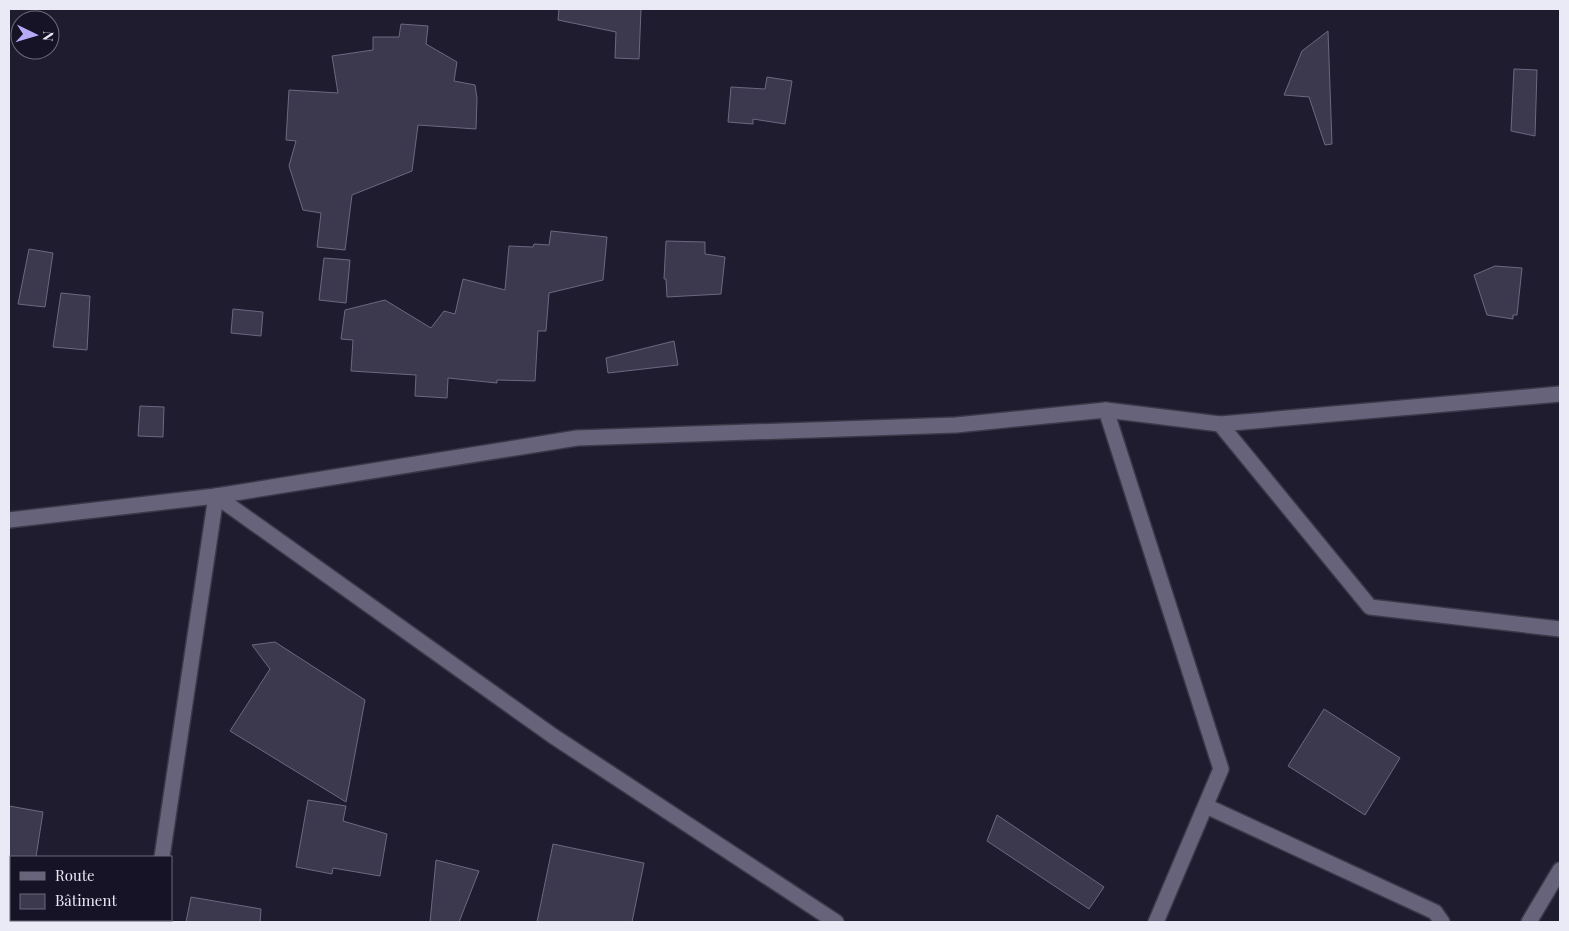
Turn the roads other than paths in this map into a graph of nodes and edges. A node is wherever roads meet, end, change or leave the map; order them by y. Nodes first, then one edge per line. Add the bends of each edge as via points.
1 (1560, 394) edge
2 (1106, 410) junction
3 (1220, 424) junction
4 (216, 496) junction
5 (9, 520) edge
6 (1560, 630) edge
7 (1206, 806) junction
8 (162, 856) edge
9 (1560, 870) edge
10 (836, 922) edge
11 (1156, 922) edge
12 (1442, 922) edge
13 (1529, 922) edge

1 - 3 street
2 - 3 street
2 - 4 street via 956,425 577,438
2 - 7 street via 1221,769
3 - 6 street via 1370,607
4 - 5 street
4 - 8 street
4 - 10 street via 553,736
7 - 11 street
7 - 12 street via 1435,912
9 - 13 street

